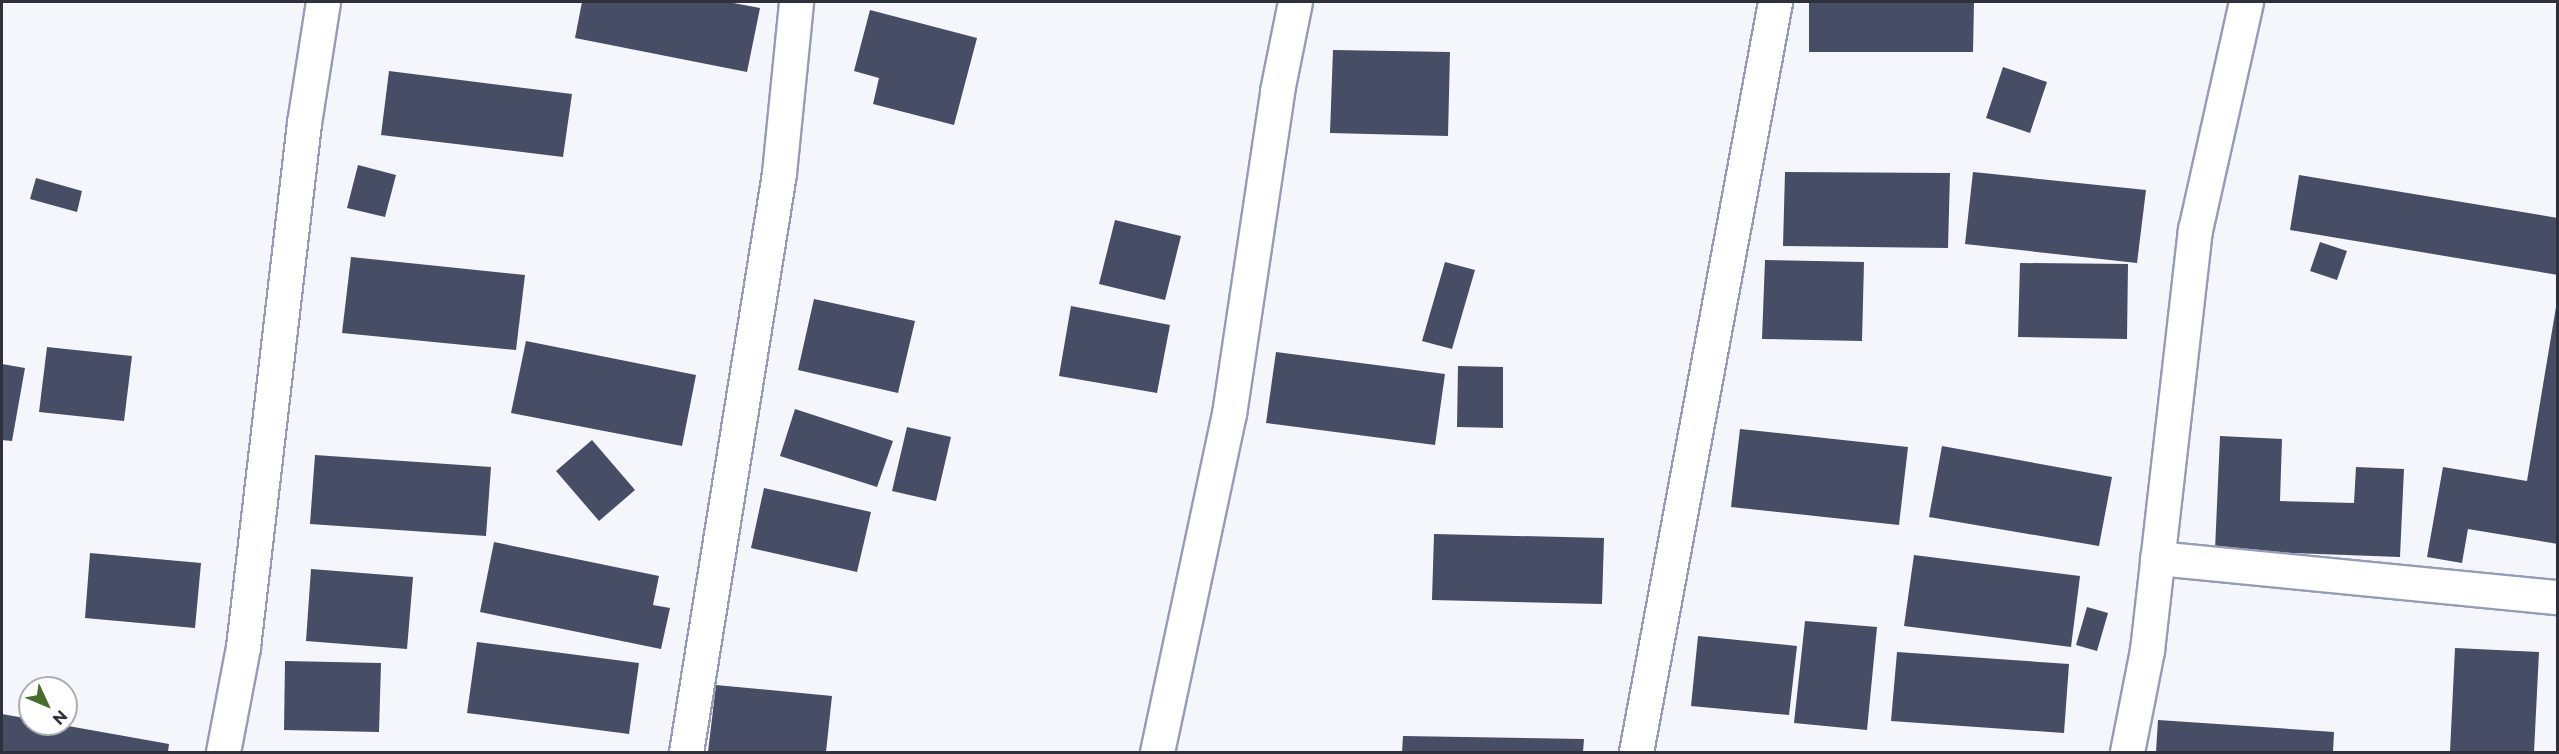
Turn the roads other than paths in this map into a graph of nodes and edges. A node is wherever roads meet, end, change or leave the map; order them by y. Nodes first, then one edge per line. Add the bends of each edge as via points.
1 (323, 2) edge
2 (796, 2) edge
3 (1295, 2) edge
4 (1775, 2) edge
5 (2246, 2) edge
6 (2157, 558) junction
7 (2558, 597) edge
8 (223, 753) edge
9 (686, 753) edge
10 (1157, 753) edge
11 (1636, 753) edge
12 (2127, 753) edge

1 - 8 street via 304,123 243,647
2 - 9 street via 779,173
3 - 10 street via 1229,414
4 - 11 street
5 - 6 street via 2195,231
6 - 7 street
6 - 12 street via 2147,650

